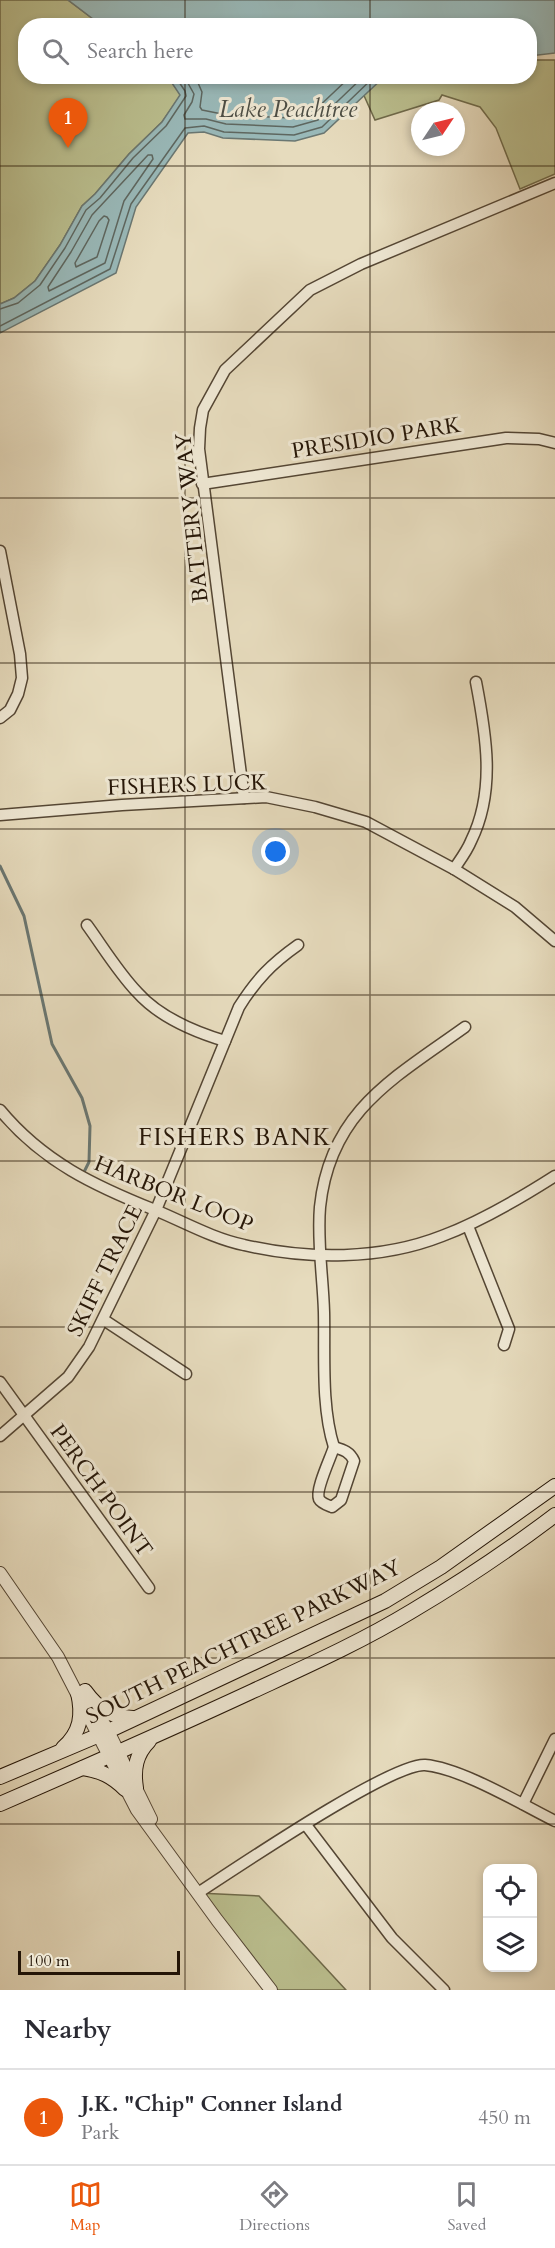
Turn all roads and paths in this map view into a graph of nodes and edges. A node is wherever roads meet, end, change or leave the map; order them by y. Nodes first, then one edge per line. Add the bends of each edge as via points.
1 (555, 183) edge
2 (555, 443) edge
3 (202, 484) junction
4 (0, 551) edge
5 (476, 682) dead end
6 (0, 718) edge
7 (244, 798) junction
8 (0, 815) edge
9 (454, 869) junction
10 (87, 925) dead end
11 (555, 941) edge
12 (298, 945) dead end
13 (465, 1027) dead end
14 (225, 1041) junction
15 (0, 1110) edge
16 (555, 1176) edge
17 (156, 1210) junction
18 (468, 1226) junction
19 (320, 1254) junction
20 (104, 1320) junction
21 (504, 1345) dead end
22 (186, 1374) dead end
23 (0, 1382) edge
24 (23, 1416) junction
25 (0, 1436) edge
26 (334, 1447) junction
27 (555, 1486) edge
28 (555, 1515) edge
29 (0, 1573) edge
30 (149, 1588) dead end
31 (82, 1692) junction
32 (135, 1719) junction
33 (103, 1733) junction
34 (153, 1737) junction
35 (555, 1739) edge
36 (60, 1751) junction
37 (114, 1754) junction
38 (83, 1768) junction
39 (0, 1777) edge
40 (130, 1788) junction
41 (0, 1804) edge
42 (522, 1804) junction
43 (555, 1821) edge
44 (306, 1825) junction
45 (198, 1893) junction
46 (271, 1990) edge
47 (444, 1990) edge

1 - 3 street, BATTERY WAY via 361,264 301,297 225,370 212,390 200,428
2 - 3 street, PRESIDIO PARK via 522,437 496,439
3 - 7 street, BATTERY WAY
4 - 6 street via 22,678 10,710
5 - 9 street via 485,741 486,789 472,841
7 - 8 street, FISHERS LUCK
7 - 9 street, FISHERS LUCK via 276,799 366,822
9 - 11 street, FISHERS LUCK via 515,907
10 - 14 street via 138,993 160,1011
12 - 14 street, SKIFF TRACE via 276,960 254,984
13 - 19 street via 381,1087 352,1121 326,1173 320,1209
14 - 17 street, SKIFF TRACE
15 - 17 street, HARBOR LOOP via 42,1152 75,1174
16 - 18 street, HARBOR LOOP
17 - 19 street, HARBOR LOOP via 242,1245
17 - 20 street, SKIFF TRACE
18 - 19 street, HARBOR LOOP via 440,1238 379,1252
18 - 21 street via 509,1329
19 - 26 street via 327,1411
20 - 22 street
20 - 24 street, SKIFF TRACE via 68,1377
23 - 24 street, PERCH POINT
24 - 25 street, SKIFF TRACE
24 - 30 street, PERCH POINT
26 - 26 street via 346,1451 354,1461 341,1500 332,1507 318,1497
27 - 32 main road, SOUTH PEACHTREE PARKWAY via 441,1567 385,1601
28 - 34 main road, SOUTH PEACHTREE PARKWAY via 495,1559 410,1612
29 - 31 street
31 - 32 main road via 106,1712
31 - 33 street
31 - 36 main road via 80,1726
32 - 33 main road, SOUTH PEACHTREE PARKWAY
33 - 36 main road, SOUTH PEACHTREE PARKWAY
33 - 37 street
34 - 37 main road, SOUTH PEACHTREE PARKWAY
34 - 40 main road via 136,1760
35 - 42 street
36 - 39 main road, SOUTH PEACHTREE PARKWAY
37 - 38 main road, SOUTH PEACHTREE PARKWAY
37 - 40 street
38 - 40 main road via 99,1770
38 - 41 main road, SOUTH PEACHTREE PARKWAY
40 - 45 street via 137,1810
42 - 43 street
42 - 44 street via 455,1772 422,1765 377,1783
44 - 45 street
44 - 47 street via 392,1938
45 - 46 street

